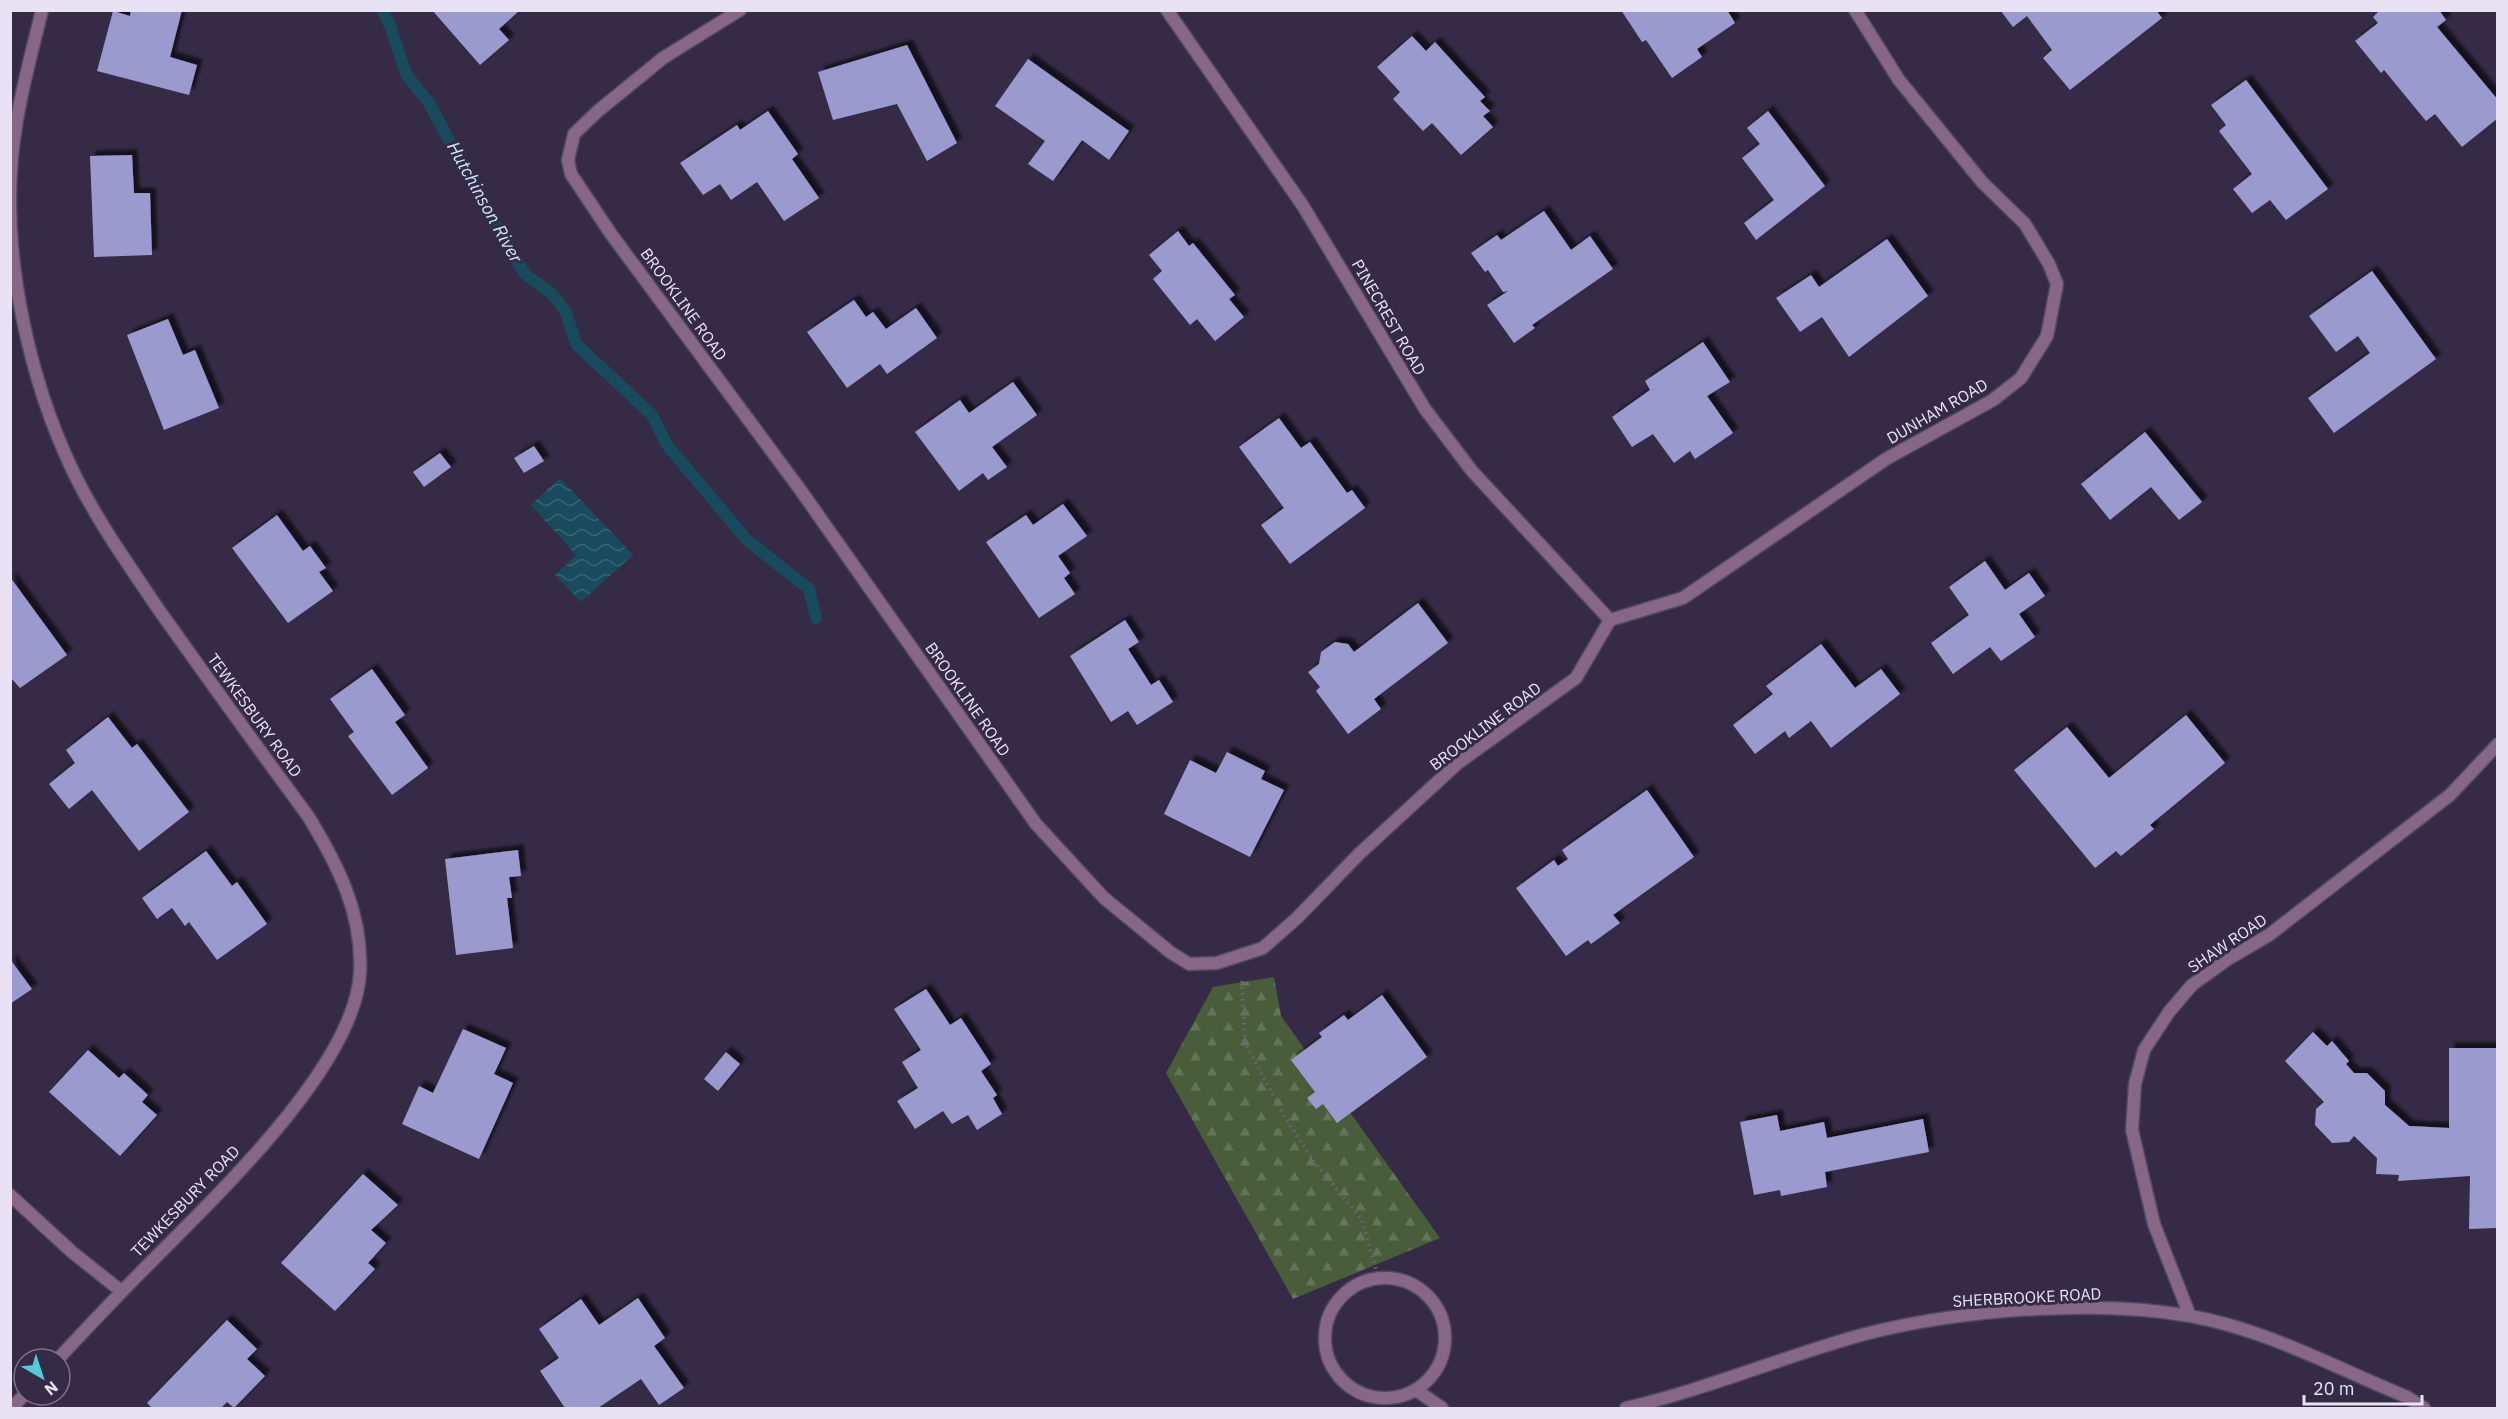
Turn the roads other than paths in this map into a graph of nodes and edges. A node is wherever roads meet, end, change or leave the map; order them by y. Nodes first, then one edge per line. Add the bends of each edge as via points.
1 (42, 10) edge
2 (740, 10) edge
3 (1167, 10) edge
4 (1856, 10) edge
5 (11, 173) edge
6 (1610, 620) junction
7 (2498, 744) edge
8 (10, 1195) edge
9 (121, 1291) junction
10 (2190, 1316) junction
11 (69, 1347) edge
12 (1416, 1390) junction
13 (1442, 1408) edge
14 (1626, 1408) edge
15 (2424, 1408) edge

1 - 5 street, TEWKESBURY ROAD via 17,114
2 - 6 street, BROOKLINE ROAD via 663,58 574,134 568,160 571,174 1036,824 1104,897 1170,952 1189,964 1217,963 1263,948 1458,763 1576,678
3 - 6 street, PINECREST ROAD via 1303,206 1425,409 1472,471
4 - 6 street, DUNHAM ROAD via 1899,80 1982,182 2025,224 2049,264 2057,284 2047,336 2021,378 1993,400 1886,459 1683,598
5 - 9 street, TEWKESBURY ROAD via 13,247 23,322 41,388 71,467 110,538 308,816 335,860 351,898 359,937 360,975 348,1021 326,1066 237,1174
7 - 10 street, SHAW ROAD via 2450,795 2269,935 2192,985 2144,1050 2135,1084 2132,1130 2154,1224
8 - 9 street
9 - 11 street, TEWKESBURY ROAD
10 - 14 street, SHERBROOKE ROAD via 2113,1309 1957,1315 1864,1335 1680,1395
10 - 15 street, SHERBROOKE ROAD via 2260,1336 2407,1397
12 - 12 street via 1434,1374 1443,1355 1446,1335 1441,1315 1431,1299 1409,1282 1392,1278 1362,1282 1339,1299 1329,1318 1326,1345 1330,1364 1350,1387 1378,1398
12 - 13 street

